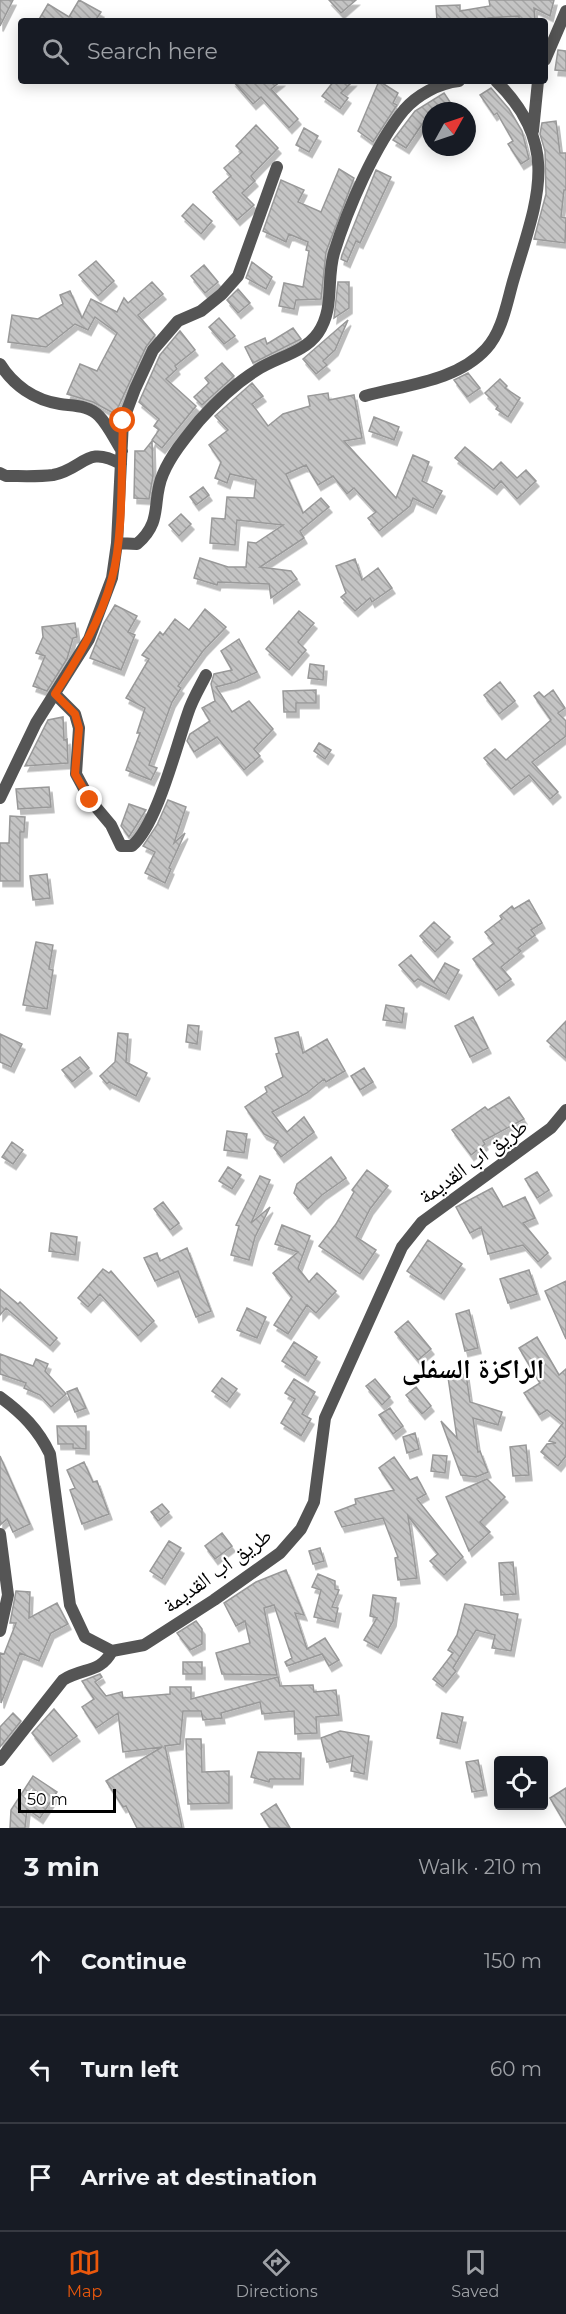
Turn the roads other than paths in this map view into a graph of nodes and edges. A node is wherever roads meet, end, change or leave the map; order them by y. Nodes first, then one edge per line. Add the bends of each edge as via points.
1 (566, 10) edge
2 (548, 53) edge
3 (449, 84) edge
4 (499, 84) edge
5 (538, 84) edge
6 (533, 131) junction
7 (276, 167) dead end
8 (0, 364) edge
9 (365, 396) dead end
10 (121, 457) junction
11 (0, 473) edge
12 (117, 543) junction
13 (206, 675) dead end
14 (55, 694) junction
15 (0, 798) edge
16 (566, 1110) edge
17 (0, 1397) edge
18 (0, 1534) edge
19 (0, 1630) edge
20 (112, 1651) junction
21 (0, 1760) edge

1 - 2 street
3 - 12 street via 429,90 405,109 373,161 333,255 329,308 319,331 307,346 257,370 200,420 162,476 156,518 149,534 137,544
4 - 6 street
5 - 6 street
6 - 9 street via 541,171 499,329 486,349 457,372
7 - 10 street via 238,276 201,311 178,321 153,350 123,421
8 - 10 street via 11,382 32,394 98,414
10 - 11 street via 96,454 55,475
10 - 12 street
12 - 14 street via 112,578 89,639
13 - 14 street via 188,710 142,837 132,846 121,846 75,774 79,728 75,714
14 - 15 street via 36,723
16 - 20 street, طريق اب القديمة via 550,1128 422,1222 402,1247 325,1418 314,1502 301,1530 280,1552 144,1645
17 - 20 street via 29,1421 50,1454 70,1605 85,1637
18 - 19 street via 8,1595
20 - 21 street via 107,1662 94,1669 76,1671 63,1680

